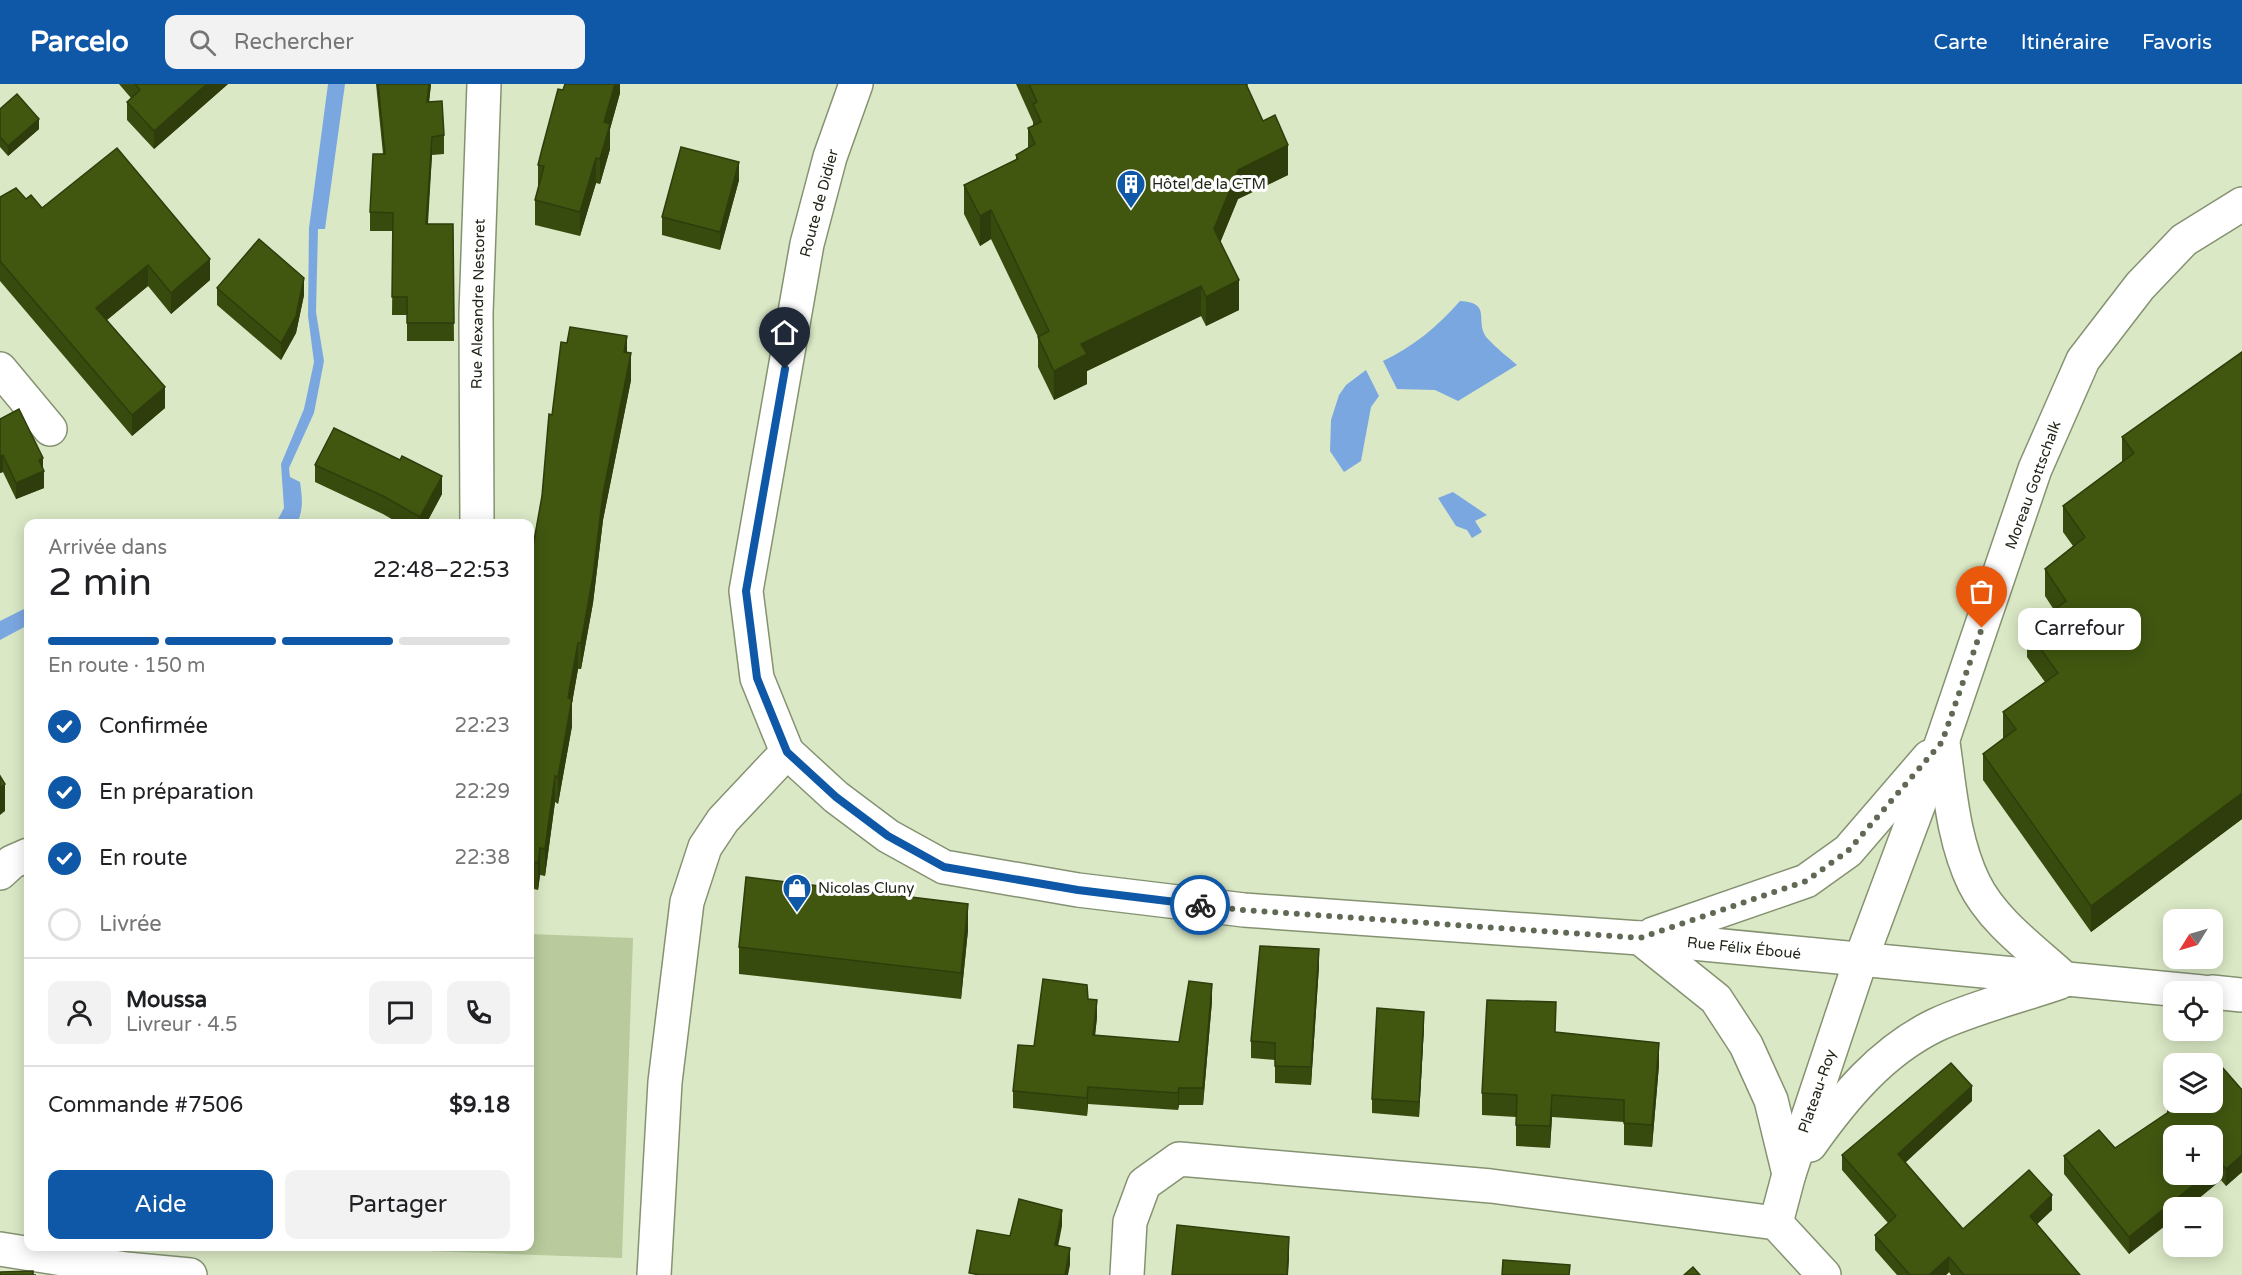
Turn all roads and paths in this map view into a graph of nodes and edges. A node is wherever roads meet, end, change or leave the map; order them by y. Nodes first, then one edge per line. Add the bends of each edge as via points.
1 (484, 84) edge
2 (856, 84) edge
3 (2242, 204) edge
4 (0, 369) edge
5 (50, 429) dead end
6 (477, 519) edge
7 (1942, 742) junction
8 (787, 752) junction
9 (24, 857) edge
10 (0, 873) edge
11 (1640, 938) junction
12 (1861, 959) junction
13 (2066, 980) junction
14 (2163, 989) edge
15 (2223, 993) edge
16 (2242, 995) edge
17 (1789, 1174) junction
18 (1776, 1223) junction
19 (0, 1249) edge
20 (126, 1272) edge
21 (190, 1275) edge
22 (654, 1275) edge
23 (1127, 1275) edge
24 (1824, 1275) edge

1 - 6 street, Rue Alexandre Nestoret via 476,313
2 - 8 street, Route de Didier via 830,157 807,244 746,591 757,678
3 - 7 street, Moreau Gottschalk via 2184,240 2140,286 2083,360 2035,469
4 - 5 street
7 - 11 street via 1848,851 1806,881
7 - 12 street, Moreau Gottschalk
7 - 13 street via 1957,832 1975,883 1998,917
8 - 11 street, Rue Félix Éboué via 836,797 888,836 944,867 1078,890 1244,910
8 - 22 street via 723,820 705,847 687,902 665,1082
9 - 10 street
11 - 12 street, Rue Félix Éboué
11 - 17 street via 1716,999 1746,1045 1771,1100
12 - 13 street, Rue Félix Éboué
12 - 17 street, Plateau-Roy
13 - 14 street, Rue Félix Éboué
13 - 17 street via 1936,1025 1889,1054 1842,1100
15 - 16 street
17 - 18 street, Plateau-Roy
18 - 23 street via 1491,1186 1179,1159 1144,1184 1130,1222
18 - 24 street
19 - 20 street
20 - 21 street

